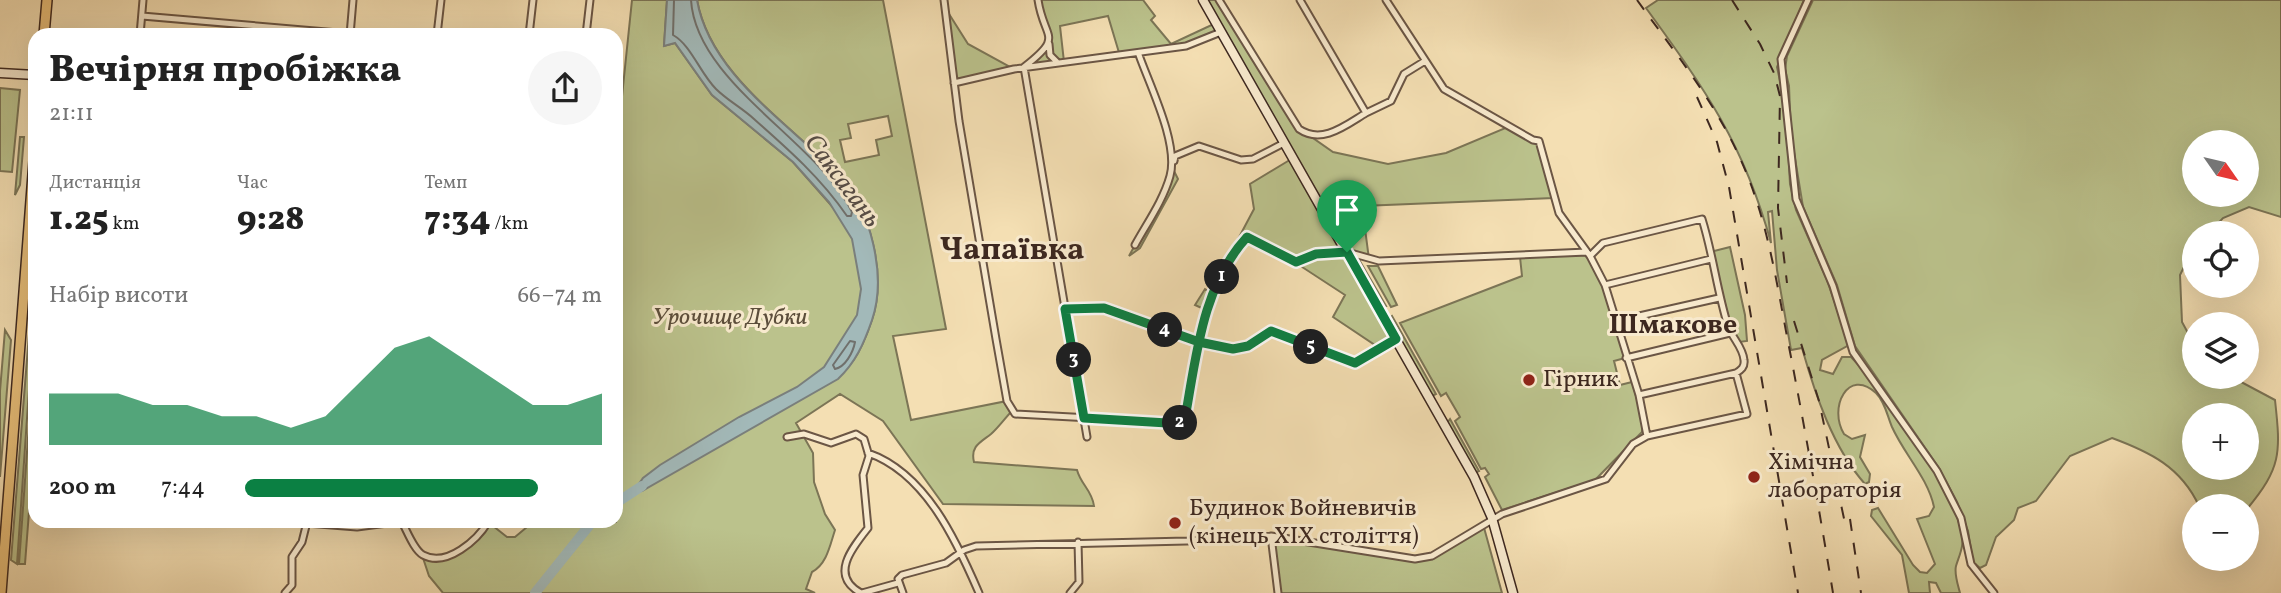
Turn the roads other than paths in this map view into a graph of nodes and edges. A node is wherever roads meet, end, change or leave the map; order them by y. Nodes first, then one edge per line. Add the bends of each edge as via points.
1 (47, 0) edge
2 (143, 0) edge
3 (353, 0) edge
4 (441, 0) edge
5 (533, 0) edge
6 (590, 0) edge
7 (944, 0) edge
8 (1038, 0) edge
9 (1203, 0) edge
10 (1219, 0) edge
11 (1300, 0) edge
12 (1387, 0) edge
13 (1808, 0) edge
14 (142, 16) junction
15 (45, 28) edge
16 (141, 28) edge
17 (273, 28) edge
18 (351, 28) edge
19 (439, 28) edge
20 (530, 28) edge
21 (587, 28) edge
22 (1222, 32) junction
23 (1049, 44) junction
24 (1139, 55) junction
25 (1425, 61) junction
26 (1057, 63) junction
27 (1024, 67) junction
28 (0, 73) edge
29 (28, 75) edge
30 (954, 83) junction
31 (1366, 113) junction
32 (1284, 143) junction
33 (1172, 167) junction
34 (1135, 245) dead end
35 (1347, 252) junction
36 (1589, 254) junction
37 (28, 256) edge
38 (1712, 259) junction
39 (1605, 285) junction
40 (1719, 298) junction
41 (1065, 309) junction
42 (1617, 321) junction
43 (1730, 333) junction
44 (1396, 339) junction
45 (1199, 342) junction
46 (1626, 358) junction
47 (1736, 373) junction
48 (1639, 395) junction
49 (1084, 418) junction
50 (1647, 436) junction
51 (787, 437) dead end
52 (1087, 437) dead end
53 (868, 453) junction
54 (1492, 518) junction
55 (306, 528) edge
56 (406, 528) edge
57 (484, 528) edge
58 (1271, 536) junction
59 (1078, 542) junction
60 (961, 552) junction
61 (898, 583) junction
62 (1, 593) edge
63 (285, 593) edge
64 (862, 593) edge
65 (903, 593) edge
66 (979, 593) edge
67 (1070, 593) edge
68 (1278, 593) edge
69 (1513, 593) edge
70 (1994, 593) edge

1 - 15 main road
2 - 14 street
3 - 18 street
4 - 19 street
5 - 20 street
6 - 21 street
7 - 30 street
8 - 23 street
9 - 22 street
10 - 31 street via 1293,124 1304,133 1332,133
11 - 31 street
12 - 25 street
13 - 70 street via 1780,68 1789,110 1787,134 1797,199 1833,286 1853,352 1937,471 1961,518 1971,564
14 - 16 street
14 - 17 street
22 - 24 street via 1186,46
22 - 32 street
23 - 26 street
23 - 27 street
24 - 26 street
24 - 33 street via 1167,135
25 - 31 street via 1399,80 1391,101
25 - 36 street via 1450,93 1539,141 1559,213
26 - 27 street
27 - 30 street
27 - 41 street
28 - 29 street
30 - 49 street via 1007,401 1019,416
32 - 33 street via 1241,160 1199,145 1175,156
32 - 35 street
33 - 34 street via 1166,190
35 - 36 street via 1369,260
35 - 44 street
35 - 45 street via 1316,254 1296,262 1247,237 1208,300
36 - 38 street via 1603,243 1702,219
36 - 39 street
37 - 62 main road
38 - 39 street
38 - 40 street
39 - 42 street
40 - 42 street
40 - 43 street
41 - 45 street via 1104,308
41 - 49 street
42 - 46 street
43 - 46 street
43 - 47 street via 1745,362
44 - 45 street via 1355,363 1271,331 1240,349
44 - 54 street via 1474,477
45 - 49 street via 1184,424
46 - 48 street
47 - 48 street
47 - 50 street via 1747,414
48 - 50 street
49 - 52 street
50 - 54 street via 1633,444 1606,479
51 - 53 street via 804,434 831,443 861,435
53 - 60 street via 916,485
53 - 64 street via 863,475 868,528 853,546 845,566 848,584
54 - 58 street via 1440,552 1415,559
54 - 69 street
55 - 63 street via 292,558 292,585
56 - 57 street via 422,555 440,556 463,549
58 - 59 street
58 - 68 street
59 - 60 street via 976,546
59 - 67 street via 1079,582
60 - 61 street via 946,563 902,575
60 - 66 street
61 - 64 street
61 - 65 street

